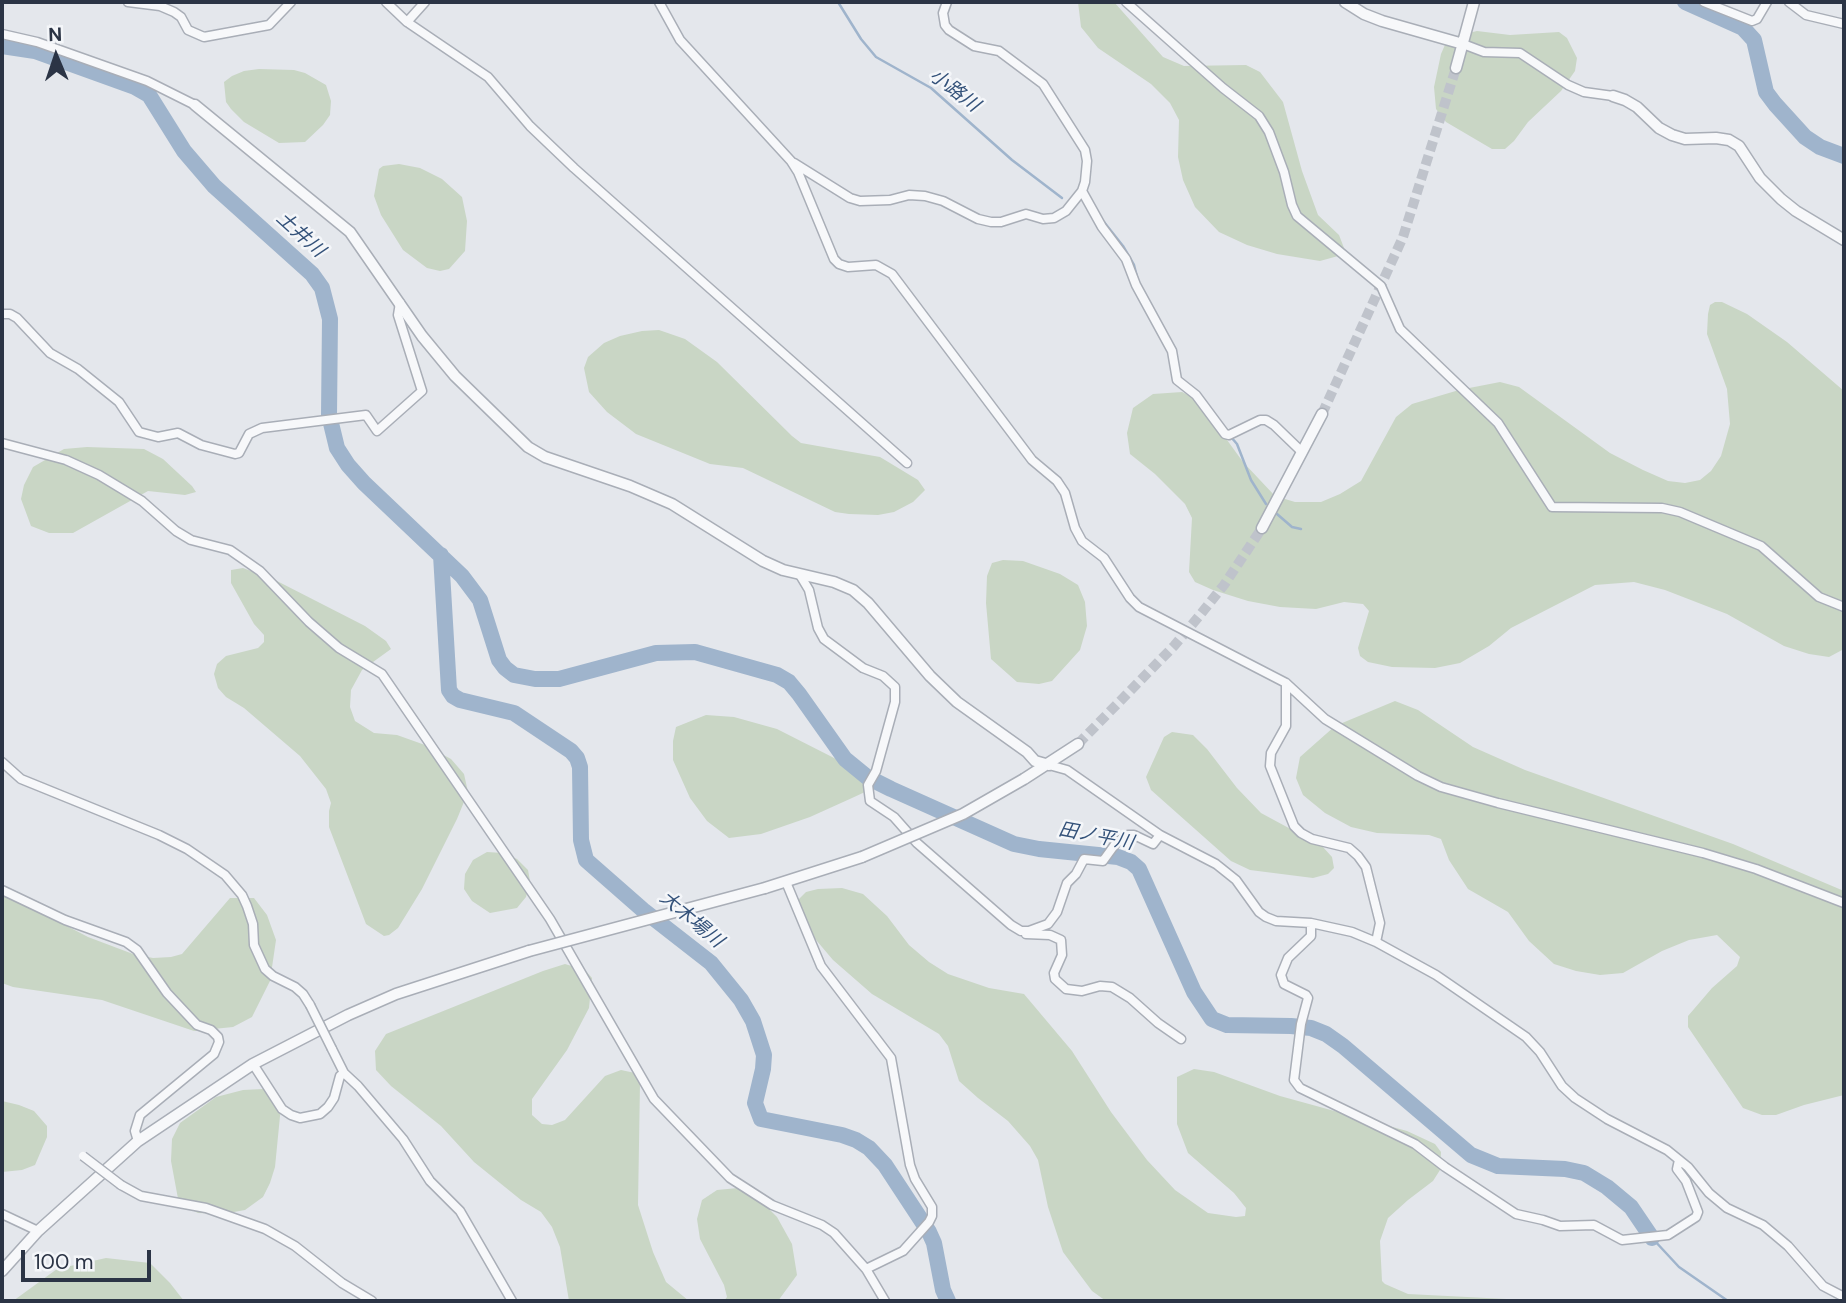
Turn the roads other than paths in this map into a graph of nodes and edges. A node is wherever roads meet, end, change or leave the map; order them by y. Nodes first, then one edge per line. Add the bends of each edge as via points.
1 (128, 2) edge
2 (290, 2) edge
3 (386, 2) edge
4 (425, 2) edge
5 (659, 2) edge
6 (947, 2) edge
7 (1126, 2) edge
8 (1345, 2) edge
9 (1474, 2) edge
10 (1704, 2) edge
11 (1767, 2) edge
12 (1790, 2) edge
13 (407, 22) junction
14 (1844, 24) edge
15 (2, 34) edge
16 (1465, 40) junction
17 (1456, 68) tunnel mouth
18 (1613, 96) joint
19 (195, 105) joint
20 (791, 161) junction
21 (1082, 191) junction
22 (1844, 240) edge
23 (400, 303) junction
24 (2, 314) edge
25 (1322, 414) tunnel mouth
26 (2, 443) edge
27 (1302, 452) junction
28 (907, 463) dead end
29 (1262, 528) tunnel mouth
30 (800, 575) junction
31 (1844, 607) edge
32 (1286, 682) junction
33 (1078, 744) tunnel mouth
34 (2, 762) edge
35 (1049, 765) junction
36 (1160, 835) junction
37 (786, 882) junction
38 (2, 890) edge
39 (1844, 903) edge
40 (1311, 923) junction
41 (1021, 931) junction
42 (1376, 942) junction
43 (1181, 1039) dead end
44 (253, 1063) junction
45 (344, 1073) junction
46 (138, 1141) junction
47 (83, 1156) dead end
48 (1679, 1160) junction
49 (2, 1214) edge
50 (38, 1231) junction
51 (866, 1269) junction
52 (2, 1271) edge
53 (1844, 1297) edge
54 (372, 1301) edge
55 (512, 1301) edge
56 (885, 1301) edge

1 - 2 street via 174,12 188,30 204,37 269,25
3 - 13 street
4 - 13 street
5 - 20 street via 680,40
6 - 21 street via 943,13 949,30 974,46 999,51 1048,91 1085,150
7 - 31 street via 1259,116 1269,132 1297,216 1381,286 1401,329 1498,423 1552,507 1679,512 1761,546 1813,592
8 - 16 street via 1382,21
9 - 16 street
10 - 11 street via 1752,21
12 - 14 street via 1806,15
13 - 28 street via 488,76 574,169
15 - 19 street via 147,81
16 - 17 street
16 - 18 street via 1485,52 1520,53 1568,85
18 - 22 street via 1637,107 1672,135 1729,140 1739,146 1781,199
19 - 23 street via 350,232
20 - 21 street via 850,198 925,196 991,222 1026,215 1054,218
20 - 32 street via 834,259 848,267 876,265 892,274 1032,460 1057,481 1082,541 1104,558 1130,598 1139,607
21 - 27 street via 1126,259 1172,351 1177,380 1196,395 1225,434 1266,420
23 - 24 street via 398,315 422,391 377,431 366,415 255,429 235,454 178,433 148,435 135,428 119,402 50,353 18,318
23 - 30 street via 455,376 528,447 672,504 763,561
25 - 27 street
26 - 51 street via 66,460 99,475 142,501 191,540 230,550 260,571 339,648 382,674 550,919 654,1099 730,1178 772,1205 834,1233
27 - 29 street
30 - 35 street via 853,590 957,702 1035,761
30 - 41 street via 824,639 895,687 895,702 867,790 870,801 894,817 917,843
32 - 39 street via 1325,719 1441,787 1703,853
32 - 42 street via 1286,726 1271,753 1270,766 1294,827 1312,839 1349,848 1366,867 1380,923
33 - 35 street
34 - 45 street, bridge via 21,779 159,835 225,875 247,906 254,945 265,969 303,994
35 - 36 street via 1067,769
35 - 37 street, bridge via 963,814 862,857
36 - 40 street via 1226,872 1266,917
36 - 41 street via 1153,844 1128,835 1115,843 1106,857 1084,859 1067,883 1054,918 1039,929
37 - 44 street, bridge via 444,977 348,1014
37 - 51 street via 821,966 891,1058 910,1165 932,1207 929,1222 896,1256
38 - 46 street via 137,950 167,993 197,1025 218,1037 214,1054 140,1115 135,1131
40 - 42 street
40 - 48 street via 1311,936 1288,958 1281,975 1284,984 1308,998 1294,1080 1300,1087 1415,1144 1516,1214 1560,1226 1594,1225 1622,1240 1668,1235 1697,1215 1686,1181 1676,1169
41 - 43 street via 1061,940 1062,955 1054,973 1066,989 1112,988
42 - 48 street via 1436,975 1526,1037 1576,1098
44 - 45 street via 282,1109 300,1118 320,1114 328,1107
44 - 46 street
45 - 55 street via 403,1139 430,1181 460,1211
46 - 50 street
47 - 54 street, bridge via 141,1196 206,1208 265,1229
48 - 53 street via 1709,1194 1763,1225 1823,1286
49 - 50 street
50 - 52 street
51 - 56 street

